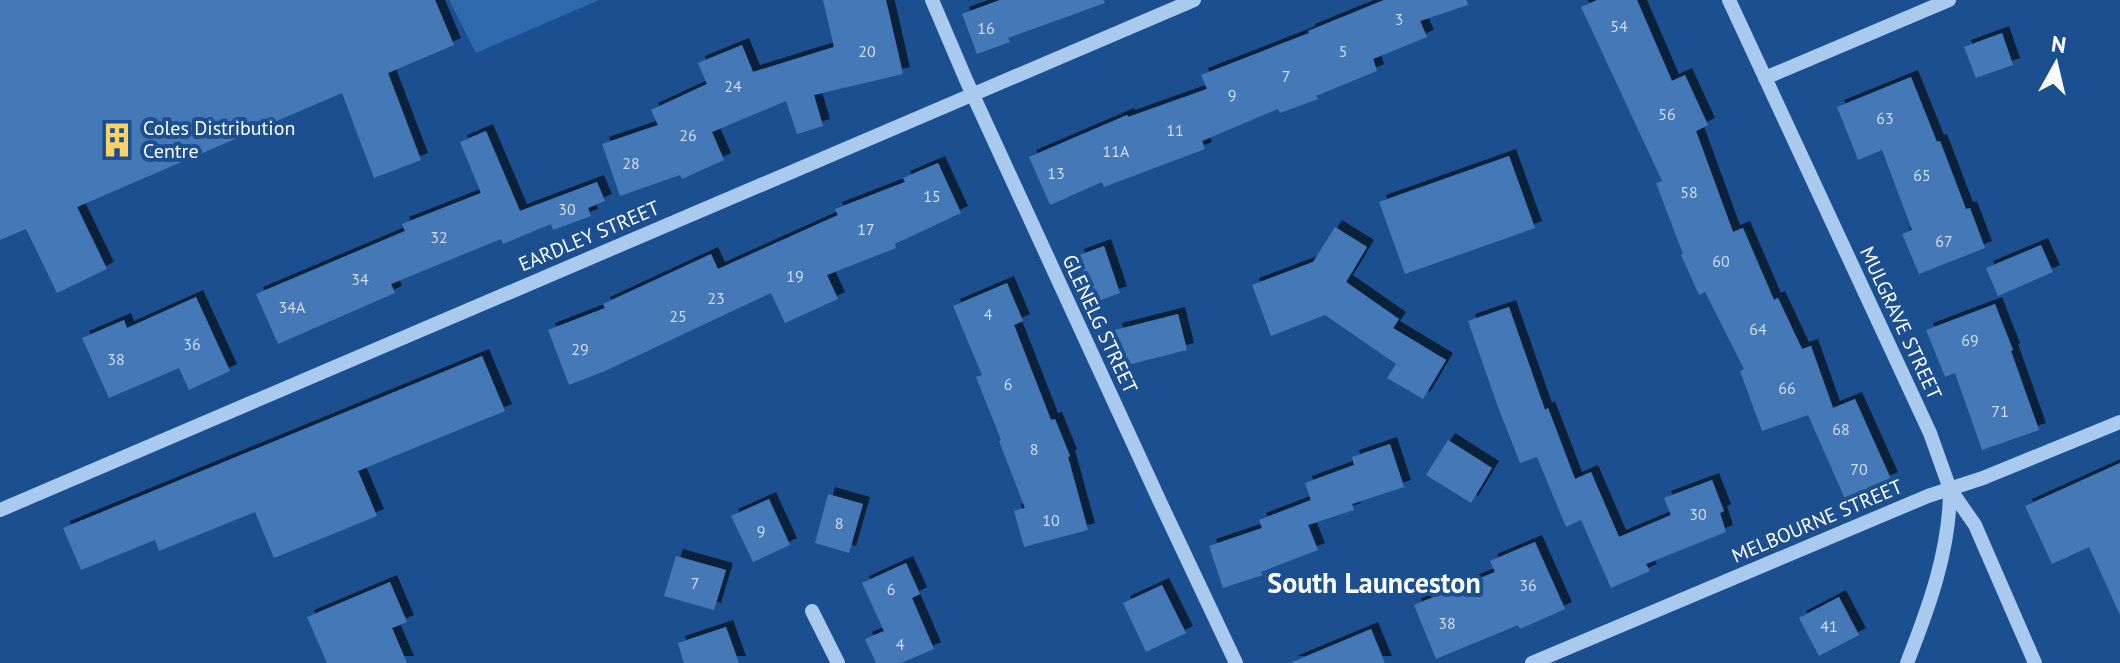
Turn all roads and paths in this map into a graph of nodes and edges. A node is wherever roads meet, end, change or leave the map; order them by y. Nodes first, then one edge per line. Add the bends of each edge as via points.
1 (932, 0) edge
2 (1194, 0) edge
3 (1729, 0) edge
4 (1949, 0) edge
5 (1765, 78) junction
6 (972, 94) junction
7 (2120, 422) edge
8 (1950, 489) junction
9 (0, 510) edge
10 (812, 611) dead end
11 (838, 663) edge
12 (1236, 663) edge
13 (1532, 663) edge
14 (1907, 663) edge
15 (2035, 663) edge

1 - 6 street, GLENELG STREET
2 - 6 street, EARDLEY STREET
3 - 5 street, MULGRAVE STREET
4 - 5 street
5 - 8 street, MULGRAVE STREET via 1933,440
6 - 9 street, EARDLEY STREET
6 - 12 street, GLENELG STREET
7 - 8 street, MELBOURNE STREET
8 - 13 street, MELBOURNE STREET
8 - 14 street via 1940,564
8 - 15 street, MULGRAVE STREET via 1975,525
10 - 11 street

